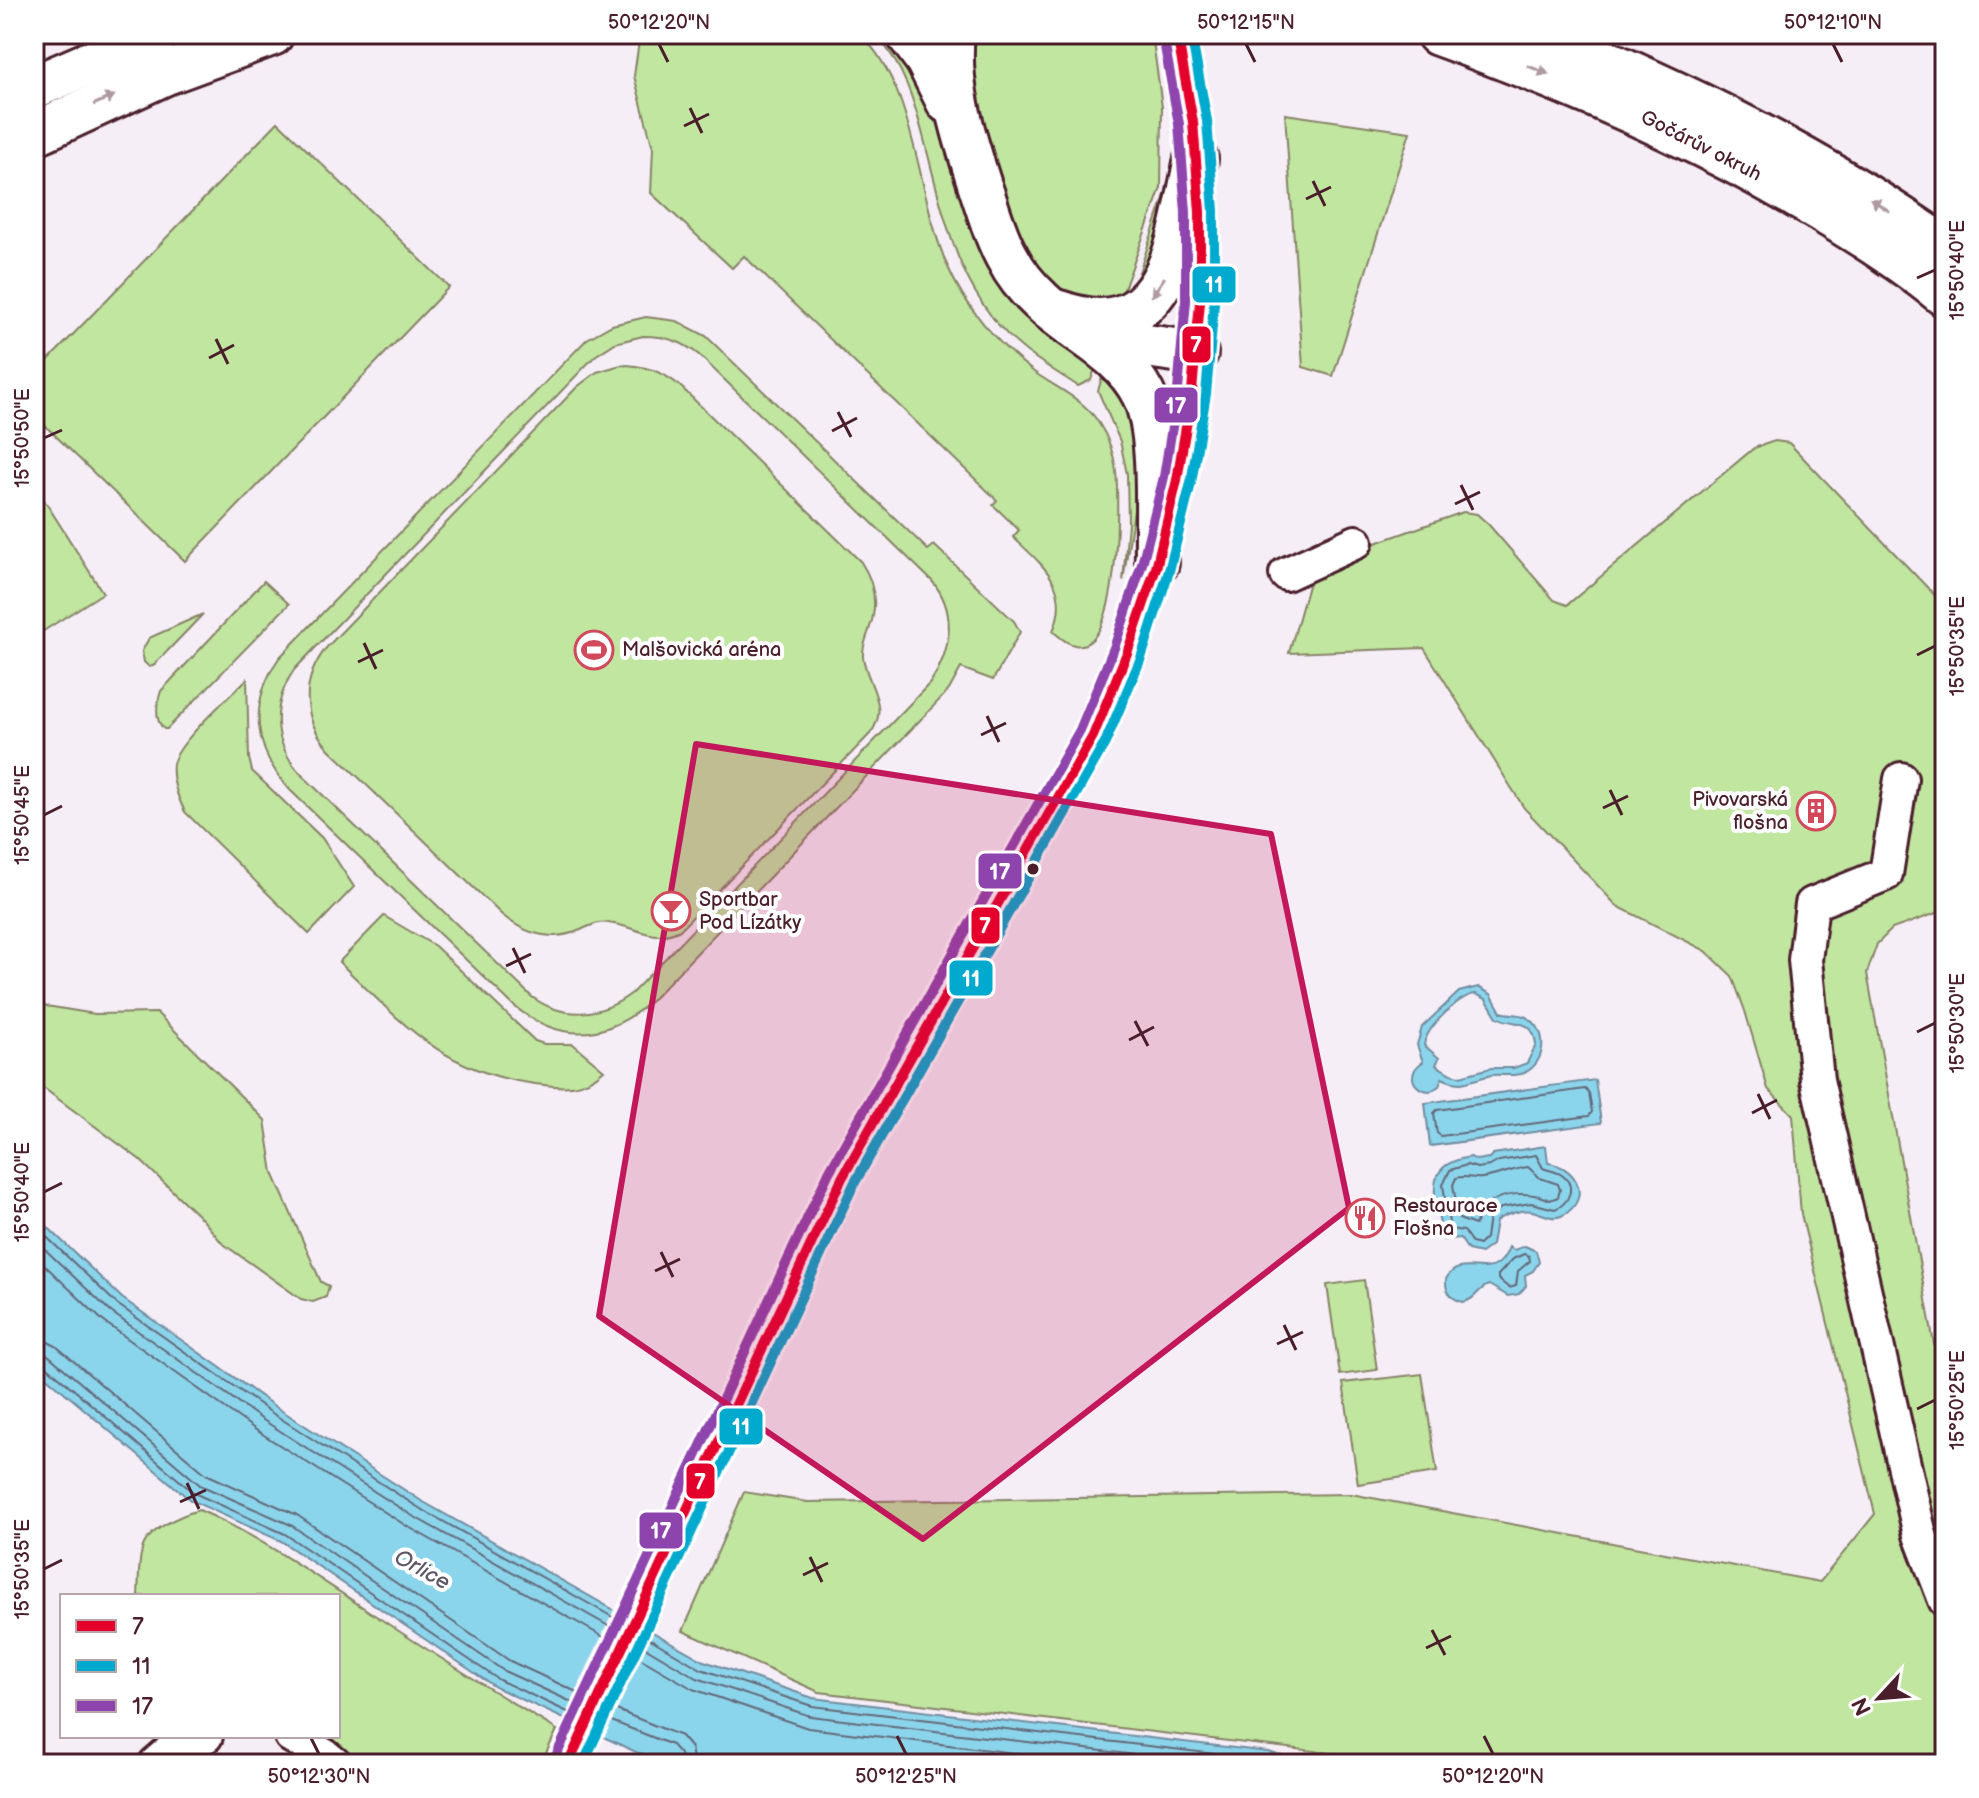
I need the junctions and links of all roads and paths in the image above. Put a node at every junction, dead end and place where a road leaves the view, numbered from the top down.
1 (157, 34) edge
2 (272, 34) edge
3 (908, 34) edge
4 (953, 34) edge
5 (1177, 34) edge
6 (1438, 34) edge
7 (1540, 34) edge
8 (35, 84) edge
9 (34, 134) edge
10 (972, 158) junction
11 (1196, 159) junction
12 (1945, 248) edge
13 (1945, 295) edge
14 (1041, 301) junction
15 (1196, 353) junction
16 (1356, 542) dead end
17 (1157, 563) junction
18 (1286, 574) dead end
19 (1901, 779) dead end
20 (1945, 1600) edge
21 (201, 1738) edge
22 (294, 1738) edge
23 (155, 1764) edge
24 (335, 1764) edge
25 (568, 1764) edge

1 - 8 main road
9 -> 2 main road
3 - 10 main road
4 - 10 main road
5 - 11 street
6 -> 13 main road, Gočárův okruh
12 -> 7 main road, Gočárův okruh
10 - 14 main road
11 -> 14 main road
11 - 15 street
14 - 15 main road
14 - 17 main road
15 - 17 street
16 - 18 street
17 - 25 street
19 - 20 street
21 - 23 street
22 - 24 street

